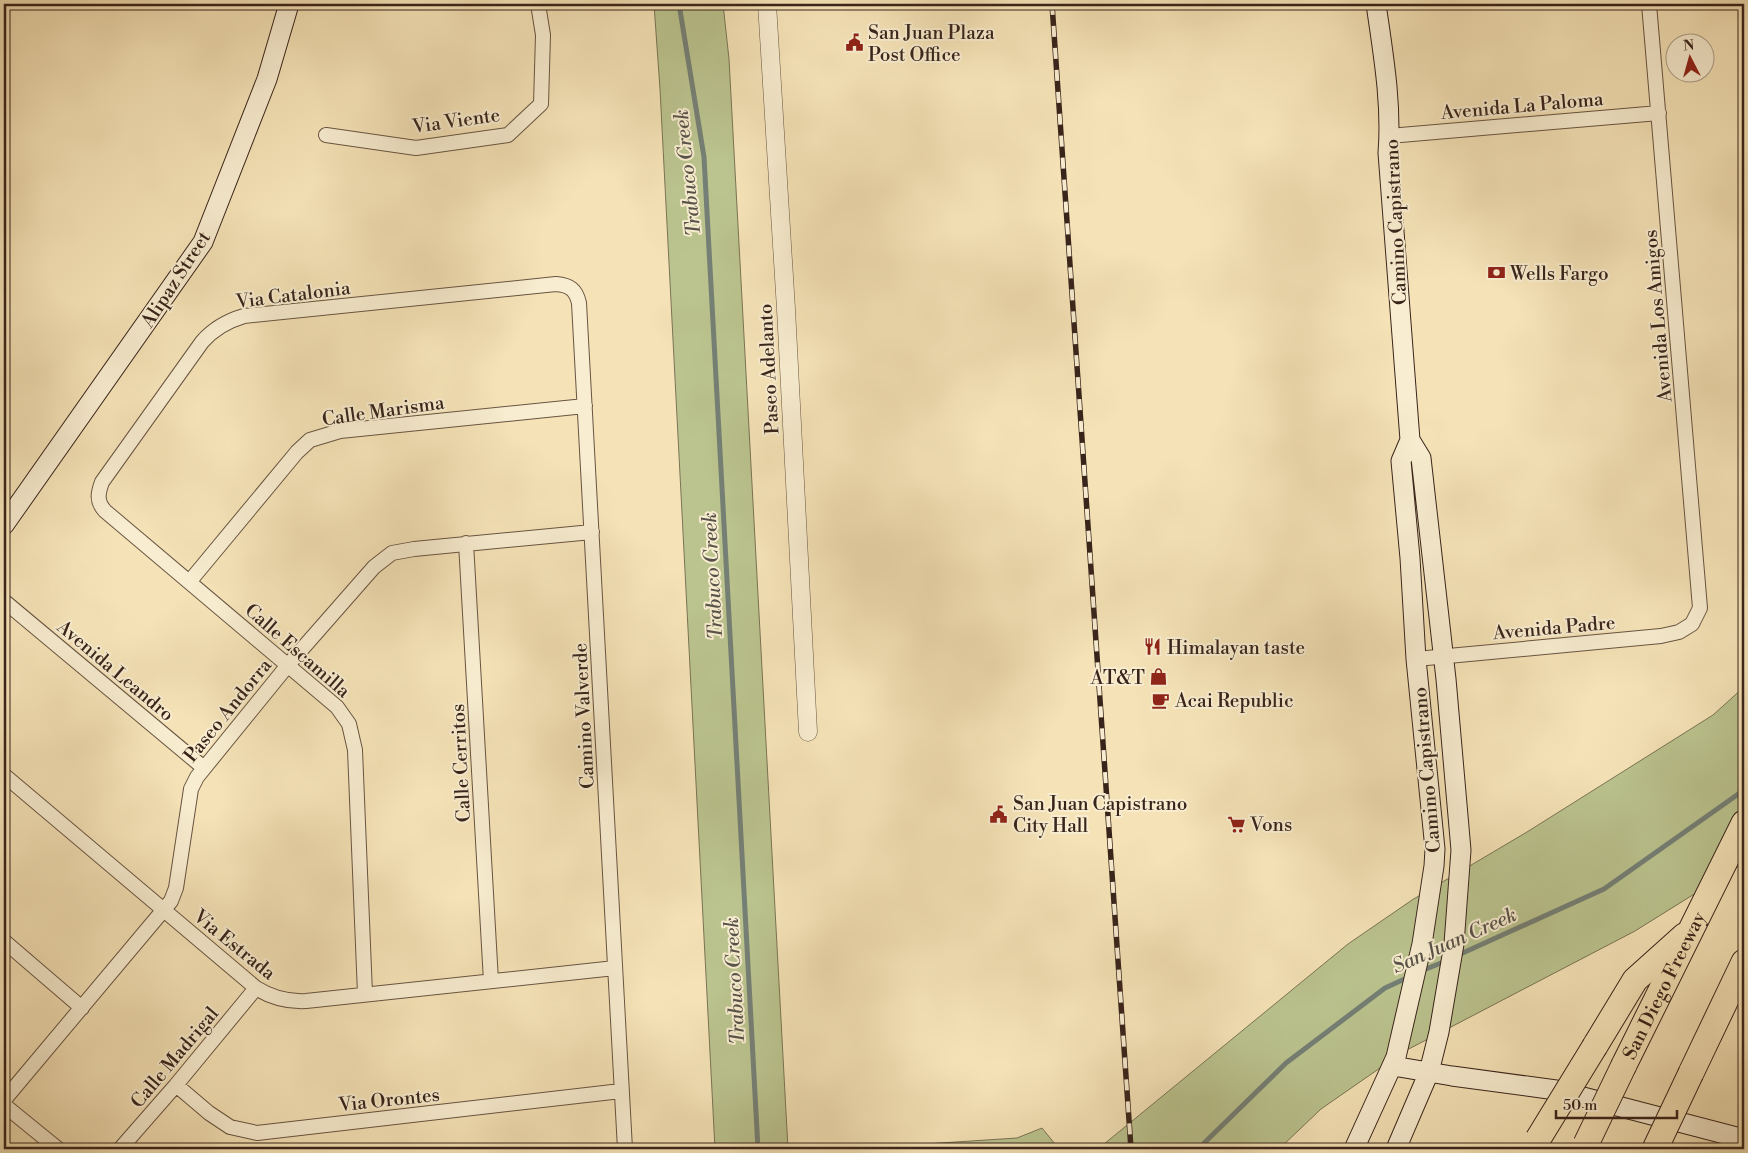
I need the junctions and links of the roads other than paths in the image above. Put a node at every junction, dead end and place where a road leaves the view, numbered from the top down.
1 (289, 4) edge
2 (538, 4) edge
3 (767, 4) edge
4 (1376, 4) edge
5 (1649, 4) edge
6 (1659, 113) junction
7 (326, 135) dead end
8 (1389, 136) junction
9 (568, 286) joint
10 (585, 406) junction
11 (1410, 440) junction
12 (102, 482) joint
13 (4, 525) edge
14 (592, 532) junction
15 (466, 543) junction
16 (190, 581) junction
17 (4, 601) edge
18 (1692, 624) joint
19 (1444, 656) junction
20 (1416, 659) junction
21 (288, 665) junction
22 (808, 732) dead end
23 (204, 768) junction
24 (4, 775) edge
25 (1744, 823) edge
26 (164, 910) junction
27 (1696, 923) junction
28 (4, 940) edge
29 (1744, 962) edge
30 (615, 968) junction
31 (491, 981) junction
32 (256, 988) junction
33 (365, 994) junction
34 (82, 1008) junction
35 (1395, 1061) junction
36 (1429, 1072) junction
37 (176, 1085) junction
38 (621, 1091) junction
39 (4, 1100) edge
40 (4, 1105) edge
41 (1742, 1142) edge
42 (1535, 1144) edge
43 (1585, 1147) edge
44 (58, 1149) edge
45 (120, 1149) edge
46 (625, 1149) edge
47 (1354, 1149) edge
48 (1396, 1149) edge
49 (1655, 1149) edge

1 - 13 main road, Alipaz Street
2 - 7 street, Via Viente
3 - 22 street, Paseo Adelanto
4 - 8 main road, Camino Capistrano
5 - 6 street, Avenida Los Amigos
6 - 8 street, Avenida La Paloma
6 - 18 street, Avenida Los Amigos
8 - 11 main road, Camino Capistrano
9 - 10 street, Camino Valverde
9 - 12 street, Via Catalonia
10 - 14 street, Camino Valverde
10 - 16 street, Calle Marisma
11 - 19 main road, Camino Capistrano
11 - 20 main road, Camino Capistrano
12 - 16 street, Calle Escamilla
14 - 15 street, Paseo Andorra
14 - 30 street, Camino Valverde
15 - 21 street, Paseo Andorra
15 - 31 street, Calle Cerritos
16 - 21 street, Calle Escamilla
17 - 23 street, Avenida Leandro
18 - 19 street, Avenida Padre
19 - 20 street, Avenida Padre
19 - 36 main road, Camino Capistrano
20 - 35 main road, Camino Capistrano
21 - 23 street, Paseo Andorra
21 - 33 street, Calle Escamilla
23 - 26 street, Paseo Andorra
24 - 26 street, Via Estrada
25 - 27 highway, San Diego Freeway
26 - 32 street, Via Estrada
26 - 34 street, Paseo Andorra
27 - 42 highway, bridge
27 - 43 highway, San Diego Freeway, bridge
28 - 34 street
29 - 49 highway, bridge
30 - 31 street, Via Estrada
30 - 38 street, Camino Valverde
31 - 33 street, Via Estrada
32 - 33 street, Via Estrada
32 - 37 street, Calle Madrigal
34 - 39 street, Paseo Andorra
35 - 36 main road
35 - 47 main road, Camino Capistrano
36 - 41 main road
36 - 48 main road, Camino Capistrano
37 - 38 street, Via Orontes
37 - 45 street, Calle Madrigal
38 - 46 street, Camino Valverde
40 - 44 street

